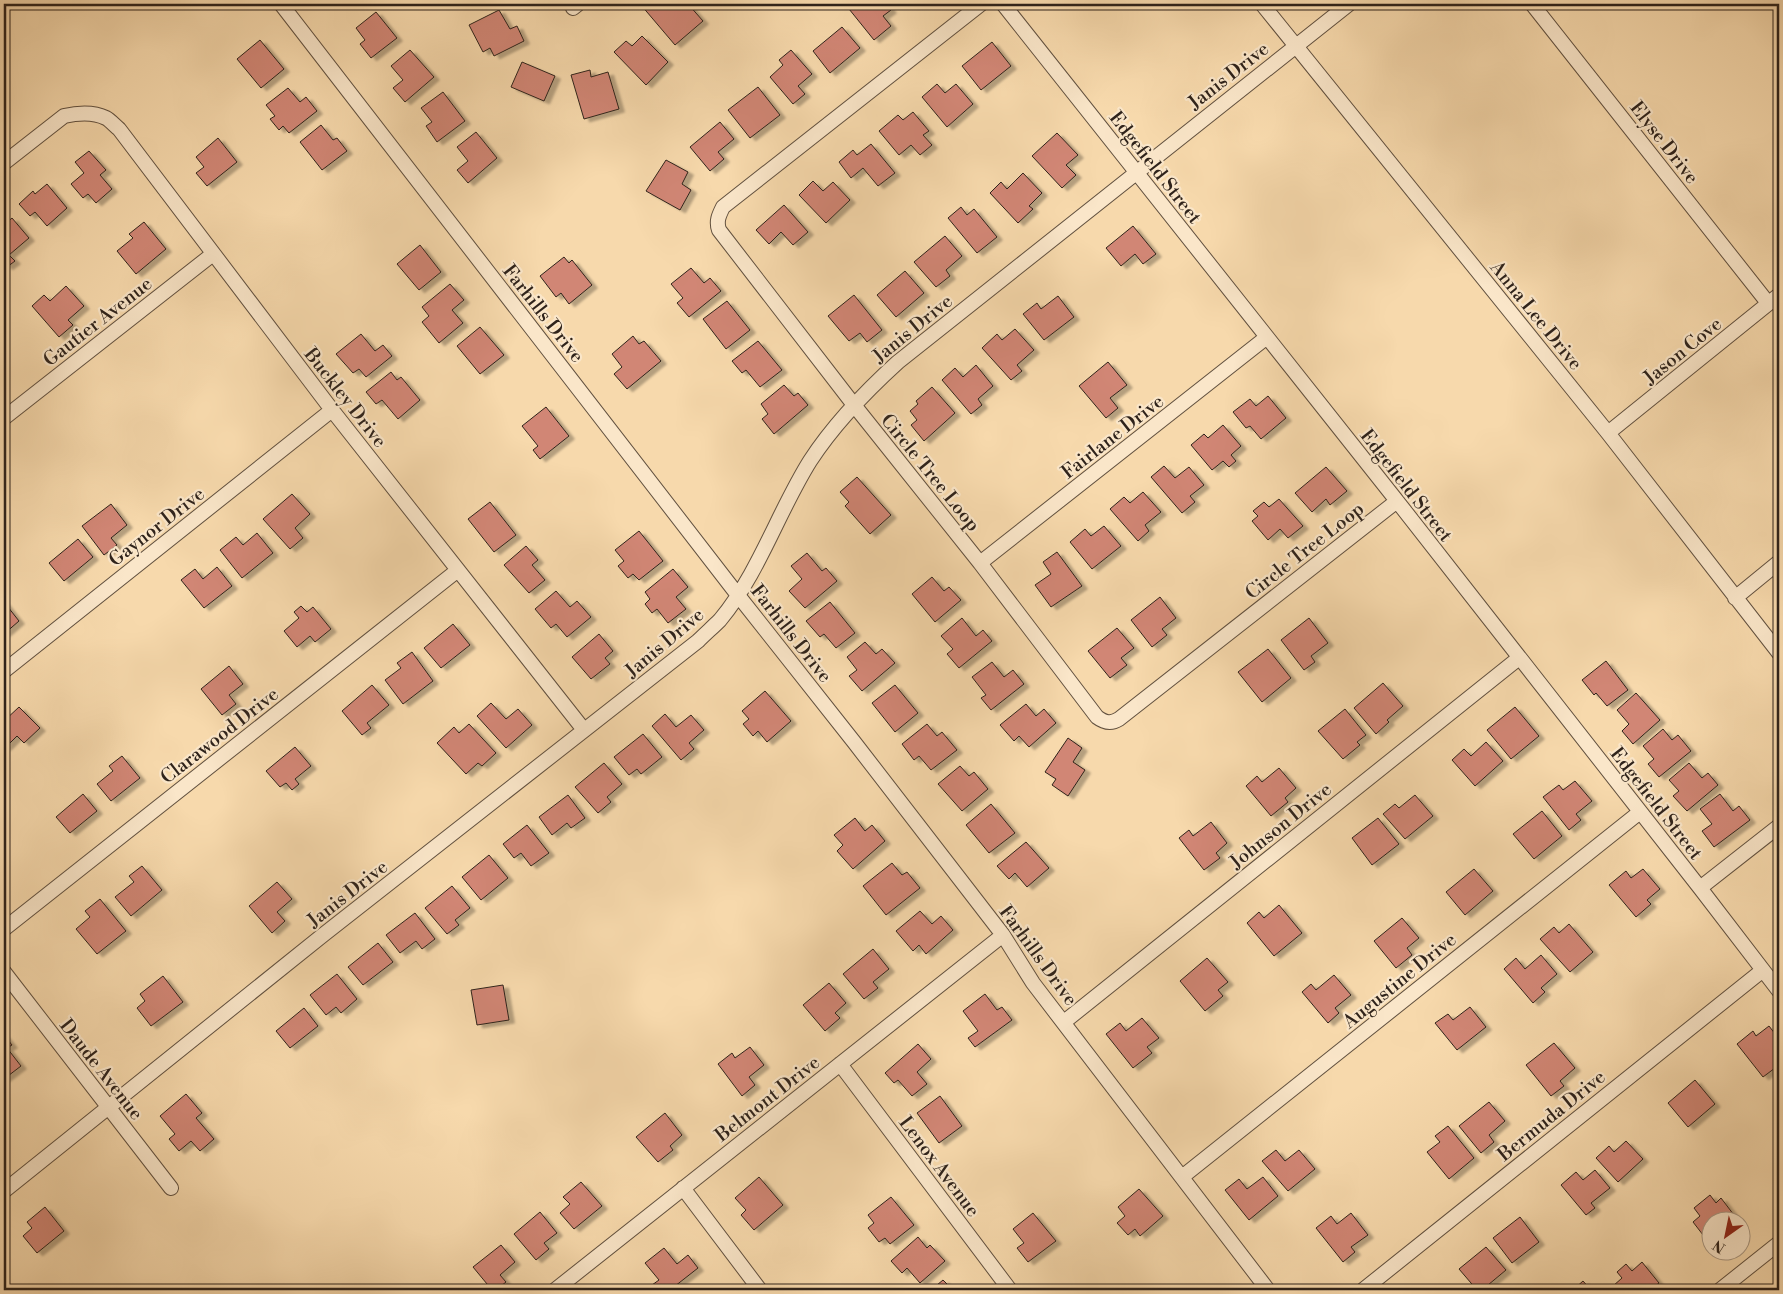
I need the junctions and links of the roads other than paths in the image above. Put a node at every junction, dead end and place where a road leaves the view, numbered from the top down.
1 (280, 4) edge
2 (981, 4) edge
3 (1003, 4) edge
4 (1262, 4) edge
5 (1349, 4) edge
6 (1532, 4) edge
7 (1295, 46) junction
8 (4, 163) edge
9 (1136, 172) junction
10 (213, 254) junction
11 (1774, 299) edge
12 (1267, 337) junction
13 (854, 405) junction
14 (332, 410) junction
15 (4, 418) edge
16 (1608, 434) junction
17 (1397, 501) junction
18 (1779, 562) edge
19 (980, 563) junction
20 (458, 570) junction
21 (737, 594) junction
22 (1735, 598) junction
23 (1779, 653) edge
24 (1519, 658) junction
25 (4, 671) edge
26 (584, 730) junction
27 (1640, 812) junction
28 (1779, 826) edge
29 (1700, 888) junction
30 (4, 930) edge
31 (1002, 935) junction
32 (1763, 970) junction
33 (4, 972) edge
34 (1779, 991) edge
35 (1064, 1022) junction
36 (840, 1064) junction
37 (108, 1107) junction
38 (1182, 1177) junction
39 (171, 1188) dead end
40 (683, 1188) junction
41 (4, 1192) edge
42 (1779, 1243) edge
43 (555, 1290) edge
44 (760, 1290) edge
45 (1010, 1290) edge
46 (1268, 1290) edge
47 (1363, 1290) edge
48 (1720, 1290) edge

1 - 21 street, Farhills Drive
2 - 13 street, Circle Tree Loop
3 - 9 street, Edgefield Street
4 - 7 street, Anna Lee Drive
5 - 7 street, Janis Drive
6 - 11 street, Elyse Drive
7 - 9 street, Janis Drive
7 - 16 street, Anna Lee Drive
8 - 10 street, Buckley Drive
9 - 12 street, Edgefield Street
9 - 13 street, Janis Drive
10 - 14 street, Buckley Drive
10 - 15 street, Gautier Avenue
11 - 16 street, Jason Cove
12 - 17 street, Edgefield Street
12 - 19 street, Fairlane Drive
13 - 19 street, Circle Tree Loop
13 - 21 street, Janis Drive
14 - 20 street, Buckley Drive
14 - 25 street, Gaynor Drive
16 - 22 street, Anna Lee Drive
17 - 19 street, Circle Tree Loop
17 - 24 street, Edgefield Street
18 - 22 street
20 - 26 street, Buckley Drive
20 - 30 street, Clarawood Drive
21 - 26 street, Janis Drive
21 - 31 street, Farhills Drive
22 - 23 street, Anna Lee Drive
24 - 27 street, Edgefield Street
24 - 35 street, Johnson Drive
26 - 37 street, Janis Drive
27 - 29 street, Edgefield Street
27 - 38 street, Augustine Drive
28 - 29 street
29 - 32 street, Edgefield Street
31 - 35 street, Farhills Drive
31 - 36 street, Belmont Drive
32 - 34 street, Edgefield Street
32 - 47 street, Bermuda Drive
33 - 37 street, Daude Avenue
35 - 38 street, Farhills Drive
36 - 40 street, Belmont Drive
36 - 45 street, Lenox Avenue
37 - 39 street, Daude Avenue
37 - 41 street, Janis Drive
38 - 46 street, Farhills Drive
40 - 43 street, Belmont Drive
40 - 44 street
42 - 48 street

